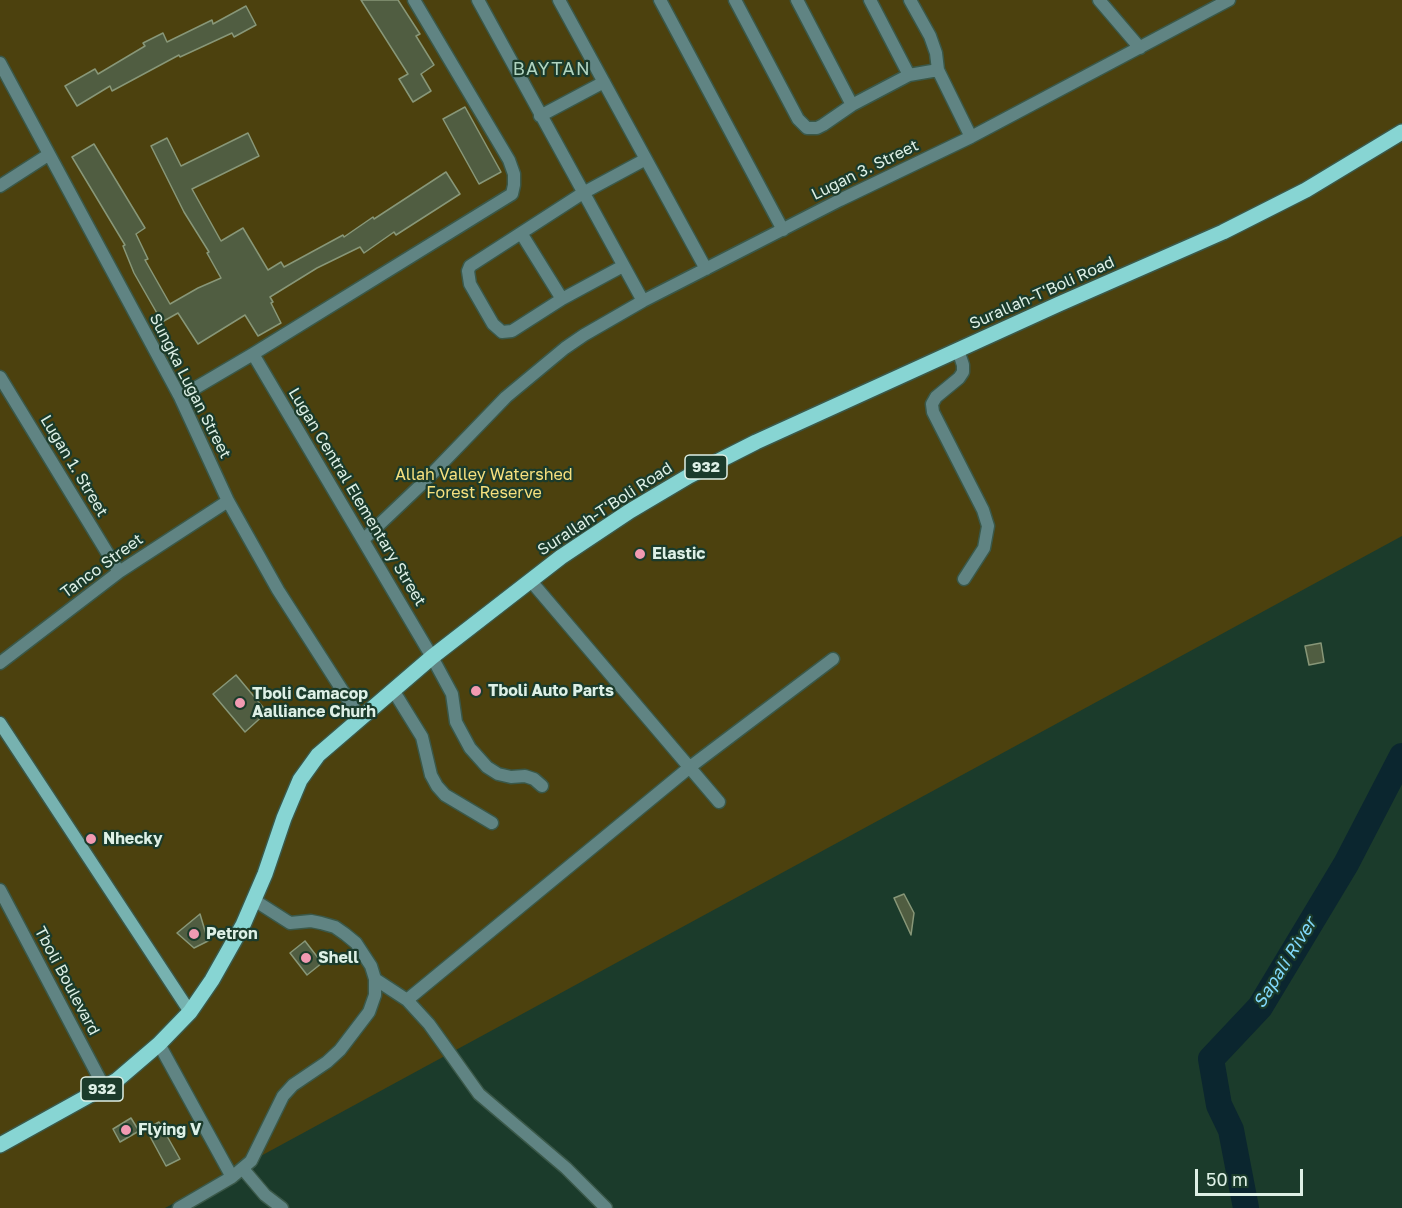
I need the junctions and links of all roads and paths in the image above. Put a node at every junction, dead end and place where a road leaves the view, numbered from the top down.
1 (414, 0) edge
2 (478, 0) edge
3 (559, 0) edge
4 (660, 0) edge
5 (735, 0) edge
6 (797, 0) edge
7 (870, 0) edge
8 (910, 0) edge
9 (1099, 0) edge
10 (1202, 0) edge
11 (1229, 0) edge
12 (1209, 11) junction
13 (1140, 48) junction
14 (0, 63) edge
15 (938, 70) junction
16 (909, 75) junction
17 (604, 82) junction
18 (852, 105) junction
19 (540, 116) junction
20 (1402, 132) edge
21 (971, 137) junction
22 (48, 155) junction
23 (646, 159) junction
24 (0, 186) edge
25 (583, 193) junction
26 (783, 230) junction
27 (521, 233) junction
28 (623, 266) junction
29 (706, 269) junction
30 (562, 299) junction
31 (643, 301) junction
32 (958, 350) junction
33 (253, 354) junction
34 (0, 377) edge
35 (180, 397) junction
36 (228, 501) junction
37 (363, 540) junction
38 (119, 572) junction
39 (964, 579) dead end
40 (530, 580) junction
41 (432, 657) junction
42 (833, 659) dead end
43 (0, 663) edge
44 (393, 690) junction
45 (360, 718) junction
46 (0, 723) edge
47 (690, 767) junction
48 (542, 786) dead end
49 (719, 802) dead end
50 (492, 823) dead end
51 (0, 890) edge
52 (254, 900) junction
53 (375, 979) junction
54 (408, 1000) junction
55 (190, 1012) junction
56 (159, 1044) junction
57 (104, 1087) junction
58 (0, 1145) edge
59 (243, 1169) junction
60 (232, 1177) junction
61 (179, 1208) edge
62 (282, 1208) edge
63 (606, 1208) edge

1 - 33 street
2 - 19 street
3 - 17 street
4 - 26 street
5 - 18 street
6 - 18 street
7 - 16 street
8 - 15 street
9 - 13 street
10 - 12 street
11 - 12 street, Lugan 3. Street
12 - 13 street, Lugan 3. Street
13 - 21 street, Lugan 3. Street
14 - 22 street, Sungka Lugan Street
15 - 16 street
15 - 21 street
16 - 18 street
17 - 19 street
17 - 23 street
19 - 25 street
20 - 32 main road, Surallah-T'Boli Road / 932
21 - 26 street, Lugan 3. Street
22 - 24 street
22 - 35 street, Sungka Lugan Street
23 - 25 street
23 - 29 street
25 - 27 street
25 - 28 street
26 - 29 street, Lugan 3. Street
27 - 30 street
27 - 30 street
28 - 30 street
28 - 31 street
29 - 31 street, Lugan 3. Street
31 - 37 street, Lugan 3. Street
32 - 39 street
32 - 40 main road, Surallah-T'Boli Road / 932
33 - 35 street
33 - 37 street, Lugan Central Elementary Street
34 - 38 street, Lugan 1. Street
35 - 36 street, Sungka Lugan Street
36 - 38 street, Tanco Street
36 - 45 street, Sungka Lugan Street
37 - 41 street, Lugan Central Elementary Street
38 - 43 street, Tanco Street
40 - 41 main road, Surallah-T'Boli Road / 932
40 - 47 street
41 - 44 main road, Surallah-T'Boli Road / 932
41 - 48 street, Lugan Central Elementary Street
42 - 47 street
44 - 45 main road, Surallah-T'Boli Road / 932
44 - 50 street
45 - 52 main road, Surallah-T'Boli Road / 932
46 - 55 main road
47 - 49 street
47 - 54 street
51 - 57 street, Tboli Boulevard
52 - 53 street
52 - 55 main road, Surallah-T'Boli Road / 932
53 - 54 street
53 - 59 street
54 - 63 street
55 - 56 main road, 932
56 - 57 main road, 932
56 - 60 street
57 - 58 main road, 932
59 - 60 street
59 - 62 street
60 - 61 street

